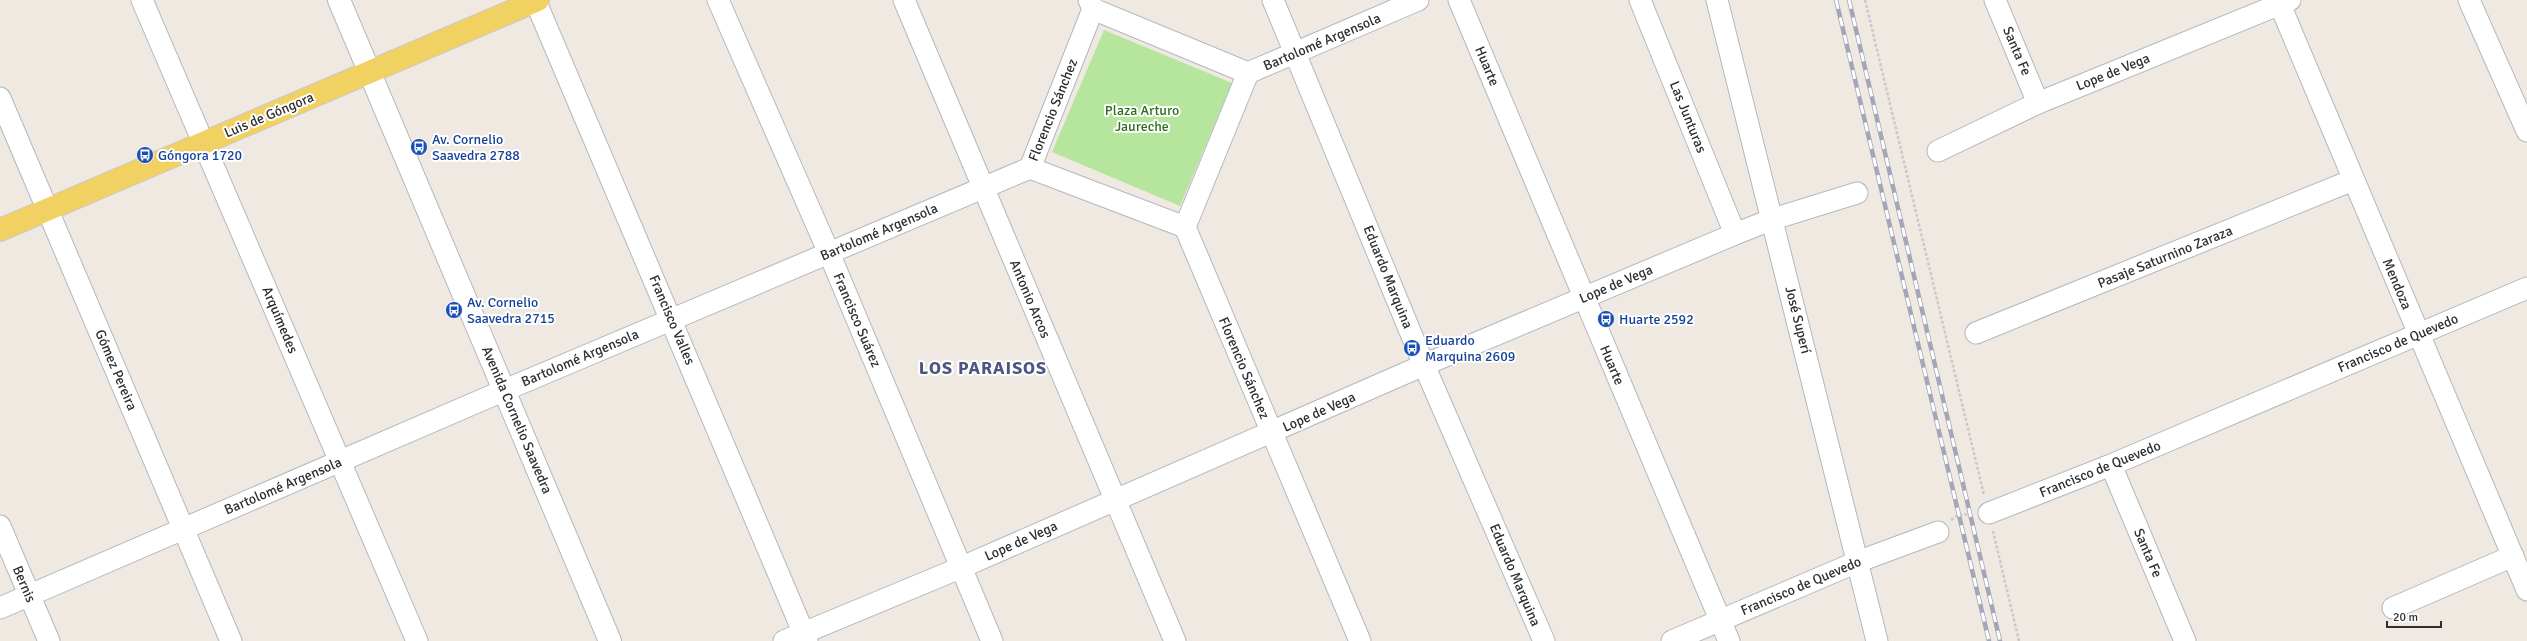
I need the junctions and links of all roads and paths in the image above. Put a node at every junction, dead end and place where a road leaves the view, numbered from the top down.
1 (142, 0) edge
2 (340, 0) edge
3 (536, 0) edge
4 (718, 0) edge
5 (904, 0) edge
6 (1273, 0) edge
7 (1418, 0) edge
8 (1459, 0) edge
9 (1640, 0) edge
10 (1717, 0) edge
11 (1865, 0) edge
12 (1995, 0) edge
13 (2469, 0) edge
14 (2282, 1) edge
15 (1091, 5) edge
16 (1297, 54) junction
17 (370, 72) junction
18 (1248, 73) junction
19 (0, 98) edge
20 (2038, 103) junction
21 (2527, 131) edge
22 (203, 144) junction
23 (1938, 151) dead end
24 (1030, 168) junction
25 (2353, 180) junction
26 (984, 188) junction
27 (1857, 193) dead end
28 (47, 210) junction
29 (1773, 219) junction
30 (1185, 227) junction
31 (0, 230) edge
32 (1735, 234) junction
33 (829, 253) junction
34 (2527, 288) edge
35 (1584, 298) junction
36 (671, 320) junction
37 (1976, 333) dead end
38 (2418, 334) junction
39 (1424, 365) junction
40 (504, 390) junction
41 (1272, 433) junction
42 (340, 461) junction
43 (2111, 464) junction
44 (1115, 499) junction
45 (1989, 513) junction
46 (0, 526) edge
47 (184, 528) junction
48 (1938, 532) joint
49 (2513, 556) junction
50 (1857, 562) junction
51 (960, 568) junction
52 (2527, 590) edge
53 (30, 596) junction
54 (0, 608) edge
55 (2393, 608) dead end
56 (1720, 620) junction
57 (805, 637) edge
58 (49, 641) edge
59 (231, 641) edge
60 (417, 641) edge
61 (610, 641) edge
62 (784, 641) edge
63 (992, 641) edge
64 (1176, 641) edge
65 (1360, 641) edge
66 (1544, 641) edge
67 (1672, 641) edge
68 (1729, 641) edge
69 (1877, 641) edge
70 (2019, 641) edge
71 (2185, 641) edge

1 - 22 street, Arquímedes
2 - 17 main road, Avenida Cornelio Saavedra
3 - 17 main road, Luis de Góngora
3 - 36 street, Francisco Valles
4 - 33 street, Francisco Suárez
5 - 26 street, Antonio Arcos
6 - 16 street, Eduardo Marquina
7 - 16 street, Bartolomé Argensola
8 - 35 street, Huarte
9 - 32 street, Las Junturas
10 - 29 street, José Superí
11 - 45 path
12 - 20 street, Santa Fe
13 - 21 street
14 - 20 street, Lope de Vega
14 - 25 street, Mendoza
15 - 18 street, Florencio Sánchez
15 - 24 street, Florencio Sánchez
16 - 18 street, Bartolomé Argensola
16 - 39 street, Eduardo Marquina
17 - 22 main road, Luis de Góngora
17 - 40 main road, Avenida Cornelio Saavedra
18 - 30 street
19 - 28 street, Gómez Pereira
20 - 23 street, Lope de Vega
22 - 28 main road, Luis de Góngora
22 - 42 street, Arquímedes
24 - 26 street, Bartolomé Argensola
24 - 30 street, Florencio Sánchez
25 - 37 street, Pasaje Saturnino Zaraza
25 - 38 street, Mendoza
26 - 33 street, Bartolomé Argensola
26 - 44 street, Antonio Arcos
27 - 29 street, Lope de Vega
28 - 31 main road, Luis de Góngora
28 - 47 street, Gómez Pereira
29 - 32 street, Lope de Vega
29 - 50 street, José Superí
30 - 41 street, Florencio Sánchez
32 - 35 street, Lope de Vega
33 - 36 street, Bartolomé Argensola
33 - 51 street, Francisco Suárez
34 - 38 street, Francisco de Quevedo
35 - 39 street, Lope de Vega
35 - 56 street, Huarte
36 - 40 street, Bartolomé Argensola
36 - 57 street, Francisco Valles
38 - 43 street, Francisco de Quevedo
38 - 49 street, Mendoza
39 - 41 street, Lope de Vega
39 - 66 street, Eduardo Marquina
40 - 42 street, Bartolomé Argensola
40 - 61 main road, Avenida Cornelio Saavedra
41 - 44 street, Lope de Vega
41 - 65 street, Florencio Sánchez
42 - 47 street, Bartolomé Argensola
42 - 60 street, Arquímedes
43 - 45 street, Francisco de Quevedo
43 - 71 street, Santa Fe
44 - 51 street, Lope de Vega
44 - 64 street, Antonio Arcos
45 - 48 path
45 - 70 path
46 - 53 street, Bernis
47 - 53 street, Bartolomé Argensola
47 - 59 street, Gómez Pereira
48 - 50 street, Francisco de Quevedo
49 - 52 street, Mendoza
49 - 55 street
50 - 56 street, Francisco de Quevedo
50 - 69 street, José Superí
51 - 57 street, Lope de Vega
51 - 63 street, Francisco Suárez
53 - 54 street, Bartolomé Argensola
53 - 58 street, Bernis
56 - 67 street, Francisco de Quevedo
56 - 68 street, Huarte
57 - 62 street, Lope de Vega

